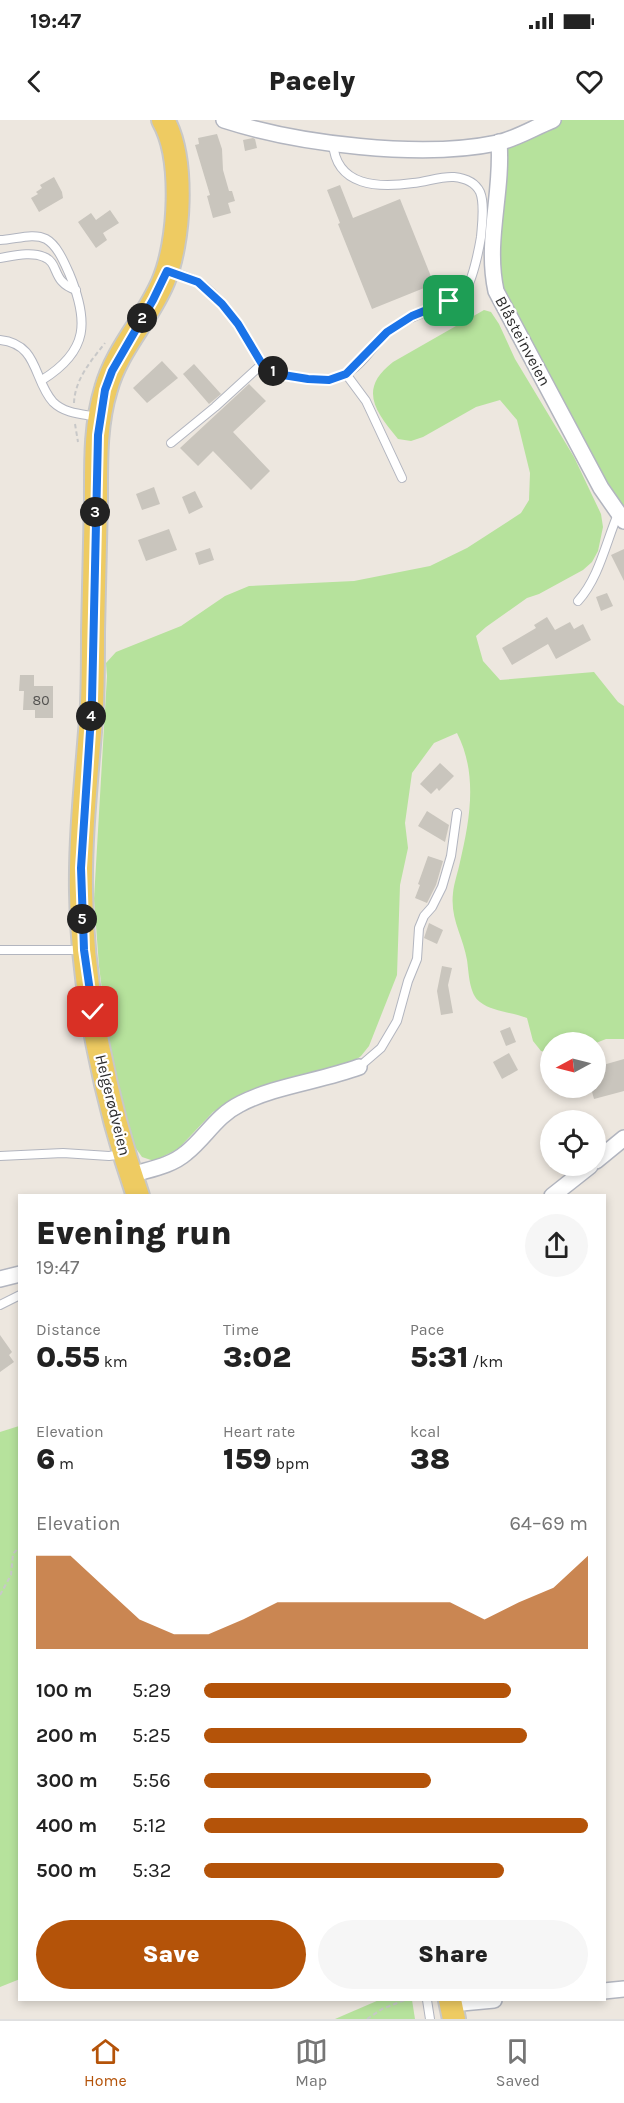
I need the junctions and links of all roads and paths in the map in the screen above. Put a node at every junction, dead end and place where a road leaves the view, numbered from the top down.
1 (163, 120) edge
2 (224, 120) edge
3 (553, 120) edge
4 (499, 142) junction
5 (333, 143) junction
6 (0, 240) edge
7 (0, 258) edge
8 (167, 271) junction
9 (76, 290) junction
10 (0, 340) edge
11 (262, 364) junction
12 (346, 374) junction
13 (42, 380) junction
14 (100, 417) junction
15 (171, 442) dead end
16 (402, 478) dead end
17 (621, 518) edge
18 (578, 601) dead end
19 (457, 813) dead end
20 (0, 950) edge
21 (84, 950) junction
22 (359, 1067) joint
23 (624, 1138) edge
24 (125, 1153) junction
25 (606, 1153) edge
26 (0, 1156) edge
27 (577, 1176) edge
28 (135, 1185) edge
29 (555, 1194) edge
30 (18, 1274) edge
31 (0, 1279) edge
32 (18, 1296) edge
33 (0, 1305) edge
34 (18, 1548) edge
35 (0, 1595) edge
36 (624, 1989) edge
37 (606, 1991) edge
38 (402, 2001) edge
39 (427, 2001) edge
40 (489, 2001) edge
41 (452, 2008) edge
42 (368, 2019) edge
43 (430, 2019) edge

1 - 8 main road, Helgerødveien
2 - 5 street
3 - 4 street
4 - 5 street
4 - 17 street, Blåsteinveien
5 - 12 lane
6 - 9 lane
7 - 9 lane
8 - 11 lane
8 - 14 main road, Helgerødveien
9 - 13 lane
10 - 13 lane
11 - 12 lane
11 - 15 lane
12 - 16 lane
13 - 14 lane
14 - 21 main road, Helgerødveien
17 - 18 lane
19 - 22 lane
20 - 21 lane
21 - 24 main road, Helgerødveien
22 - 28 street, Helgerødveien
23 - 25 street
24 - 26 lane
24 - 28 main road, Helgerødveien
27 - 29 street
30 - 31 street
32 - 33 lane
34 - 35 path
36 - 37 street
38 - 42 path
39 - 43 lane
40 - 41 street

